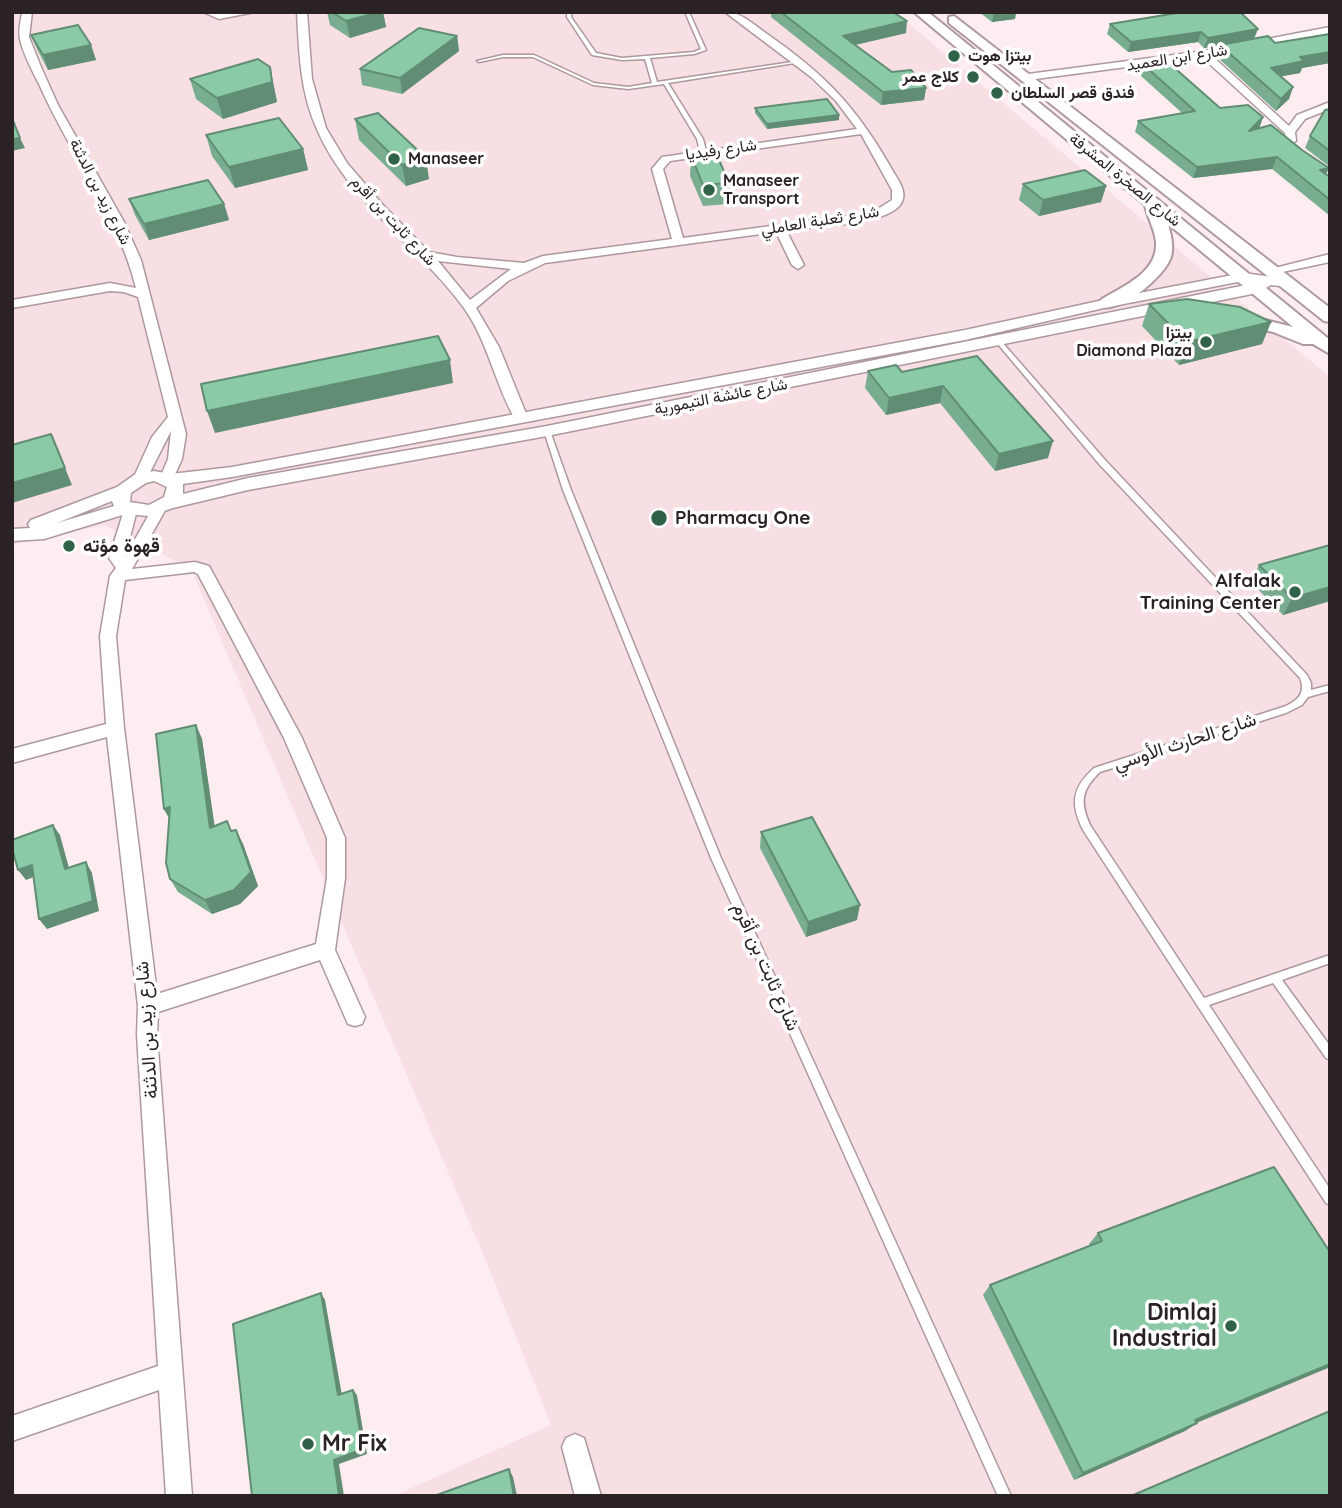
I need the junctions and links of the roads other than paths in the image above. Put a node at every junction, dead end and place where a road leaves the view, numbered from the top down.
1 (27, 12) edge
2 (206, 12) edge
3 (251, 12) edge
4 (302, 12) edge
5 (569, 12) edge
6 (687, 12) edge
7 (729, 12) edge
8 (920, 12) edge
9 (945, 12) edge
10 (1328, 32) edge
11 (18, 38) edge
12 (1204, 54) junction
13 (647, 57) junction
14 (479, 61) dead end
15 (799, 62) junction
16 (1028, 77) junction
17 (665, 82) junction
18 (655, 84) junction
19 (1330, 104) edge
20 (863, 131) junction
21 (1290, 132) junction
22 (703, 151) junction
23 (1300, 154) edge
24 (1149, 199) junction
25 (780, 229) junction
26 (678, 241) junction
27 (426, 255) junction
28 (1330, 258) edge
29 (798, 265) dead end
30 (523, 266) junction
31 (1242, 277) junction
32 (1267, 279) junction
33 (1288, 283) joint
34 (143, 295) junction
35 (1108, 303) junction
36 (12, 304) edge
37 (470, 307) junction
38 (1159, 309) junction
39 (1330, 317) edge
40 (999, 342) junction
41 (1329, 348) edge
42 (520, 416) junction
43 (173, 419) junction
44 (547, 431) junction
45 (140, 479) junction
46 (169, 479) junction
47 (126, 503) junction
48 (164, 505) junction
49 (16, 535) edge
50 (120, 572) junction
51 (1330, 688) edge
52 (1307, 694) junction
53 (115, 728) junction
54 (12, 756) edge
55 (325, 950) junction
56 (1330, 959) edge
57 (1275, 978) junction
58 (1201, 1003) junction
59 (148, 1006) junction
60 (355, 1017) dead end
61 (1330, 1055) edge
62 (1330, 1199) edge
63 (170, 1374) junction
64 (12, 1429) edge
65 (575, 1447) dead end
66 (179, 1496) edge
67 (588, 1496) edge
68 (1005, 1496) edge

1 - 11 street, شارع زيد بن الدثنة
2 - 3 street
4 - 27 street, شارع ثابت بن أقرم
5 - 13 lane
6 - 13 lane
7 - 15 street, شارع ثعلبة العاملي
8 - 24 main road, شارع الصخرة المشرفة
9 - 16 main road, شارع الصخرة المشرفة
10 - 12 street, شارع ابن العميد
11 - 34 street, شارع زيد بن الدثنة
12 - 16 street, شارع ابن العميد
12 - 21 street
13 - 18 lane
14 - 18 lane
15 - 17 lane
15 - 20 street, شارع ثعلبة العاملي
16 - 32 main road, شارع الصخرة المشرفة
17 - 18 lane
17 - 22 lane
19 - 21 street
20 - 22 street, شارع رفيديا
20 - 25 street, شارع ثعلبة العاملي
21 - 23 street
22 - 26 street, شارع رفيديا
24 - 31 main road, شارع الصخرة المشرفة
24 - 35 main road
25 - 26 street, شارع ثعلبة العاملي
25 - 29 street
26 - 30 street, شارع ثعلبة العاملي
27 - 30 street, شارع ثعلبة العاملي
27 - 37 street, شارع ثابت بن أقرم
28 - 32 street
30 - 37 street, شارع ثعلبة العاملي
31 - 32 street, شارع عائشة التيمورية
31 - 35 street, شارع عائشة التيمورية
32 - 33 street, شارع عائشة التيمورية
32 - 38 street, شارع عائشة التيمورية
32 - 41 main road, شارع الصخرة المشرفة
33 - 39 main road
34 - 36 street
34 - 43 street, شارع زيد بن الدثنة
35 - 42 street, شارع عائشة التيمورية
37 - 42 street, شارع ثابت بن أقرم
38 - 40 street, شارع عائشة التيمورية
38 - 41 main road
40 - 44 street, شارع عائشة التيمورية
40 - 52 lane
42 - 46 street, شارع عائشة التيمورية
43 - 45 street
43 - 46 street, شارع زيد بن الدثنة
44 - 48 street, شارع عائشة التيمورية
44 - 68 lane, شارع ثابت بن أقرم
45 - 46 street, شارع عائشة التيمورية
45 - 47 street
46 - 48 street
47 - 48 street, شارع عائشة التيمورية
47 - 49 street
47 - 50 street, شارع زيد بن الدثنة
48 - 50 street, شارع زيد بن الدثنة
50 - 53 street, شارع زيد بن الدثنة
50 - 55 street
51 - 52 lane
52 - 58 lane, شارع الحارث الأوسي
53 - 54 street
53 - 59 street, شارع زيد بن الدثنة
55 - 59 street
55 - 60 street
56 - 57 lane
57 - 58 lane
57 - 61 lane
58 - 62 lane, شارع الحارث الأوسي
59 - 63 street, شارع زيد بن الدثنة
63 - 64 street
63 - 66 street, شارع زيد بن الدثنة
65 - 67 street

